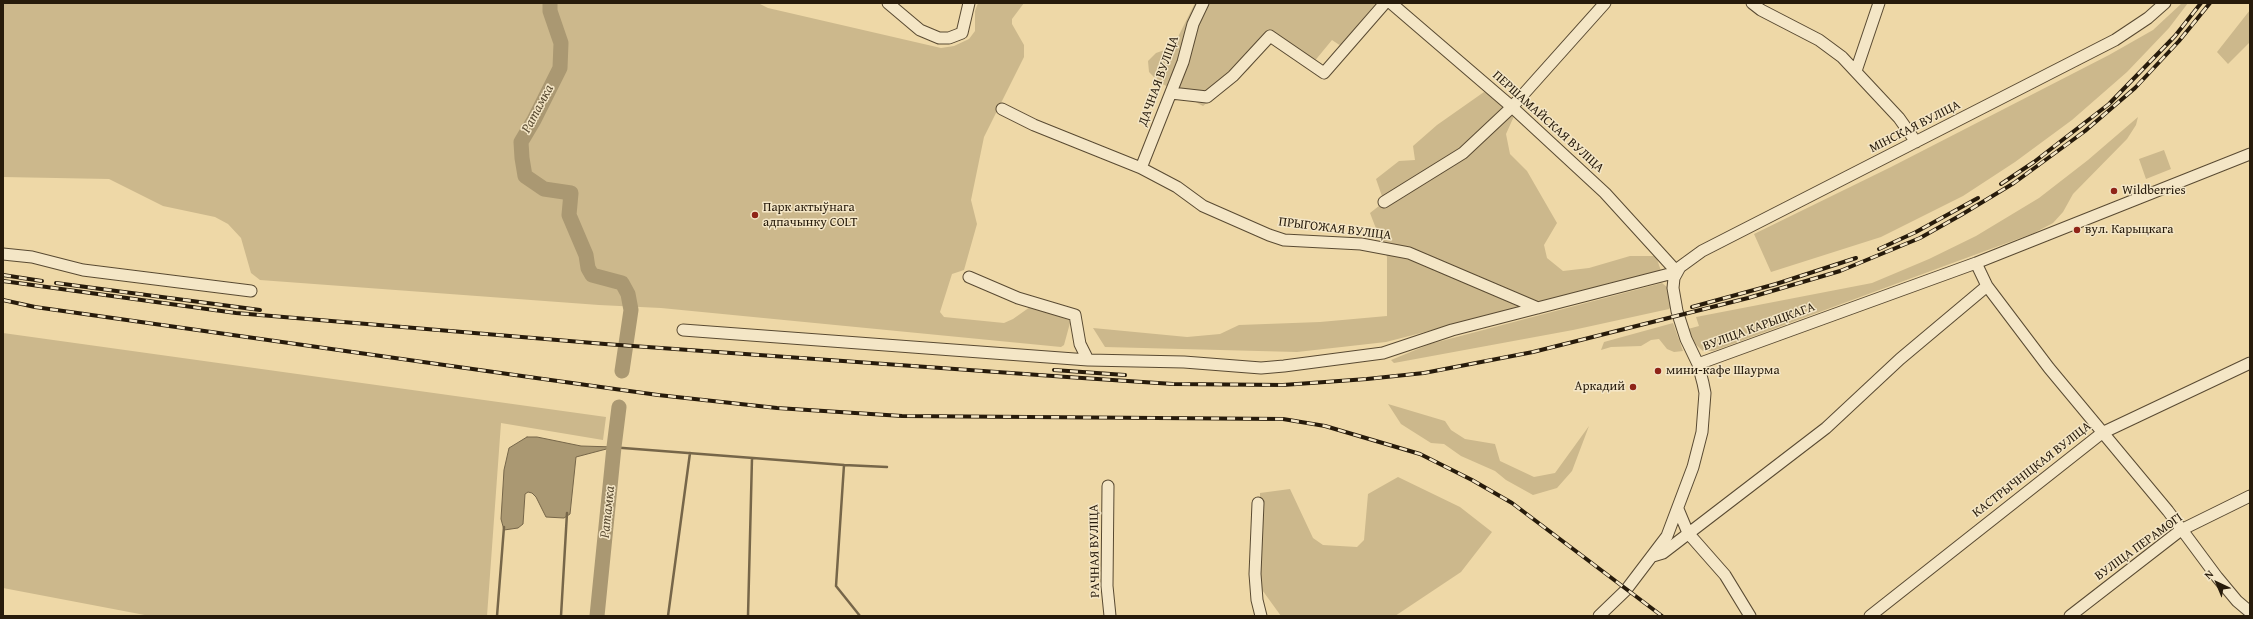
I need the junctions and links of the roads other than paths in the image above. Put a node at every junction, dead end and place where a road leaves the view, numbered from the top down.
1 (888, 3) edge
2 (969, 3) edge
3 (1203, 3) edge
4 (1385, 3) edge
5 (1390, 3) edge
6 (1605, 3) edge
7 (1752, 3) edge
8 (1879, 3) edge
9 (2165, 3) edge
10 (1856, 71) junction
11 (1171, 94) junction
12 (1512, 107) junction
13 (1002, 109) dead end
14 (1916, 142) junction
15 (2250, 154) edge
16 (1142, 168) junction
17 (1384, 202) dead end
18 (3, 254) edge
19 (1976, 263) junction
20 (1677, 272) junction
21 (969, 277) dead end
22 (1987, 286) junction
23 (251, 291) dead end
24 (1538, 308) junction
25 (683, 330) dead end
26 (1088, 360) junction
27 (2250, 363) edge
28 (1698, 364) junction
29 (2102, 433) junction
30 (1108, 486) dead end
31 (2250, 496) edge
32 (1258, 503) dead end
33 (1678, 509) junction
34 (2181, 530) junction
35 (1688, 533) junction
36 (1652, 556) junction
37 (2250, 612) edge
38 (1110, 616) edge
39 (1261, 616) edge
40 (1599, 616) edge
41 (1750, 616) edge
42 (1870, 616) edge
43 (2070, 616) edge

1 - 2 street
3 - 11 street, ДАЧНАЯ ВУЛІЦА
4 - 11 street
5 - 12 street, ПЕРШАМАЙСКАЯ ВУЛІЦА
6 - 12 street
7 - 10 street
8 - 10 street
9 - 14 street, МІНСКАЯ ВУЛІЦА
10 - 14 street
11 - 16 street, ДАЧНАЯ ВУЛІЦА
12 - 17 street
12 - 20 street, ПЕРШАМАЙСКАЯ ВУЛІЦА
13 - 16 street, ПРЫГОЖАЯ ВУЛІЦА
14 - 20 street, МІНСКАЯ ВУЛІЦА
15 - 19 street, ВУЛІЦА КАРЫЦКАГА
16 - 24 street, ПРЫГОЖАЯ ВУЛІЦА
18 - 23 street
19 - 22 street
19 - 28 street, ВУЛІЦА КАРЫЦКАГА
20 - 24 street
20 - 28 street
21 - 26 street
22 - 29 street
22 - 35 street, ВУЛІЦА КАРЫЦКАГА
24 - 26 street
25 - 26 street
27 - 29 street, КАСТРЫЧНІЦКАЯ ВУЛІЦА
28 - 33 street, ВУЛІЦА КАРЫЦКАГА
29 - 34 street
29 - 42 street, КАСТРЫЧНІЦКАЯ ВУЛІЦА
30 - 38 street, РАЧНАЯ ВУЛІЦА
31 - 34 street, ВУЛІЦА ПЕРАМОГІ
32 - 39 street
33 - 35 street
33 - 36 street, ВУЛІЦА КАРЫЦКАГА
34 - 37 street
34 - 43 street, ВУЛІЦА ПЕРАМОГІ
35 - 36 street, ВУЛІЦА КАРЫЦКАГА
35 - 41 street
36 - 40 street, ВУЛІЦА КАРЫЦКАГА

